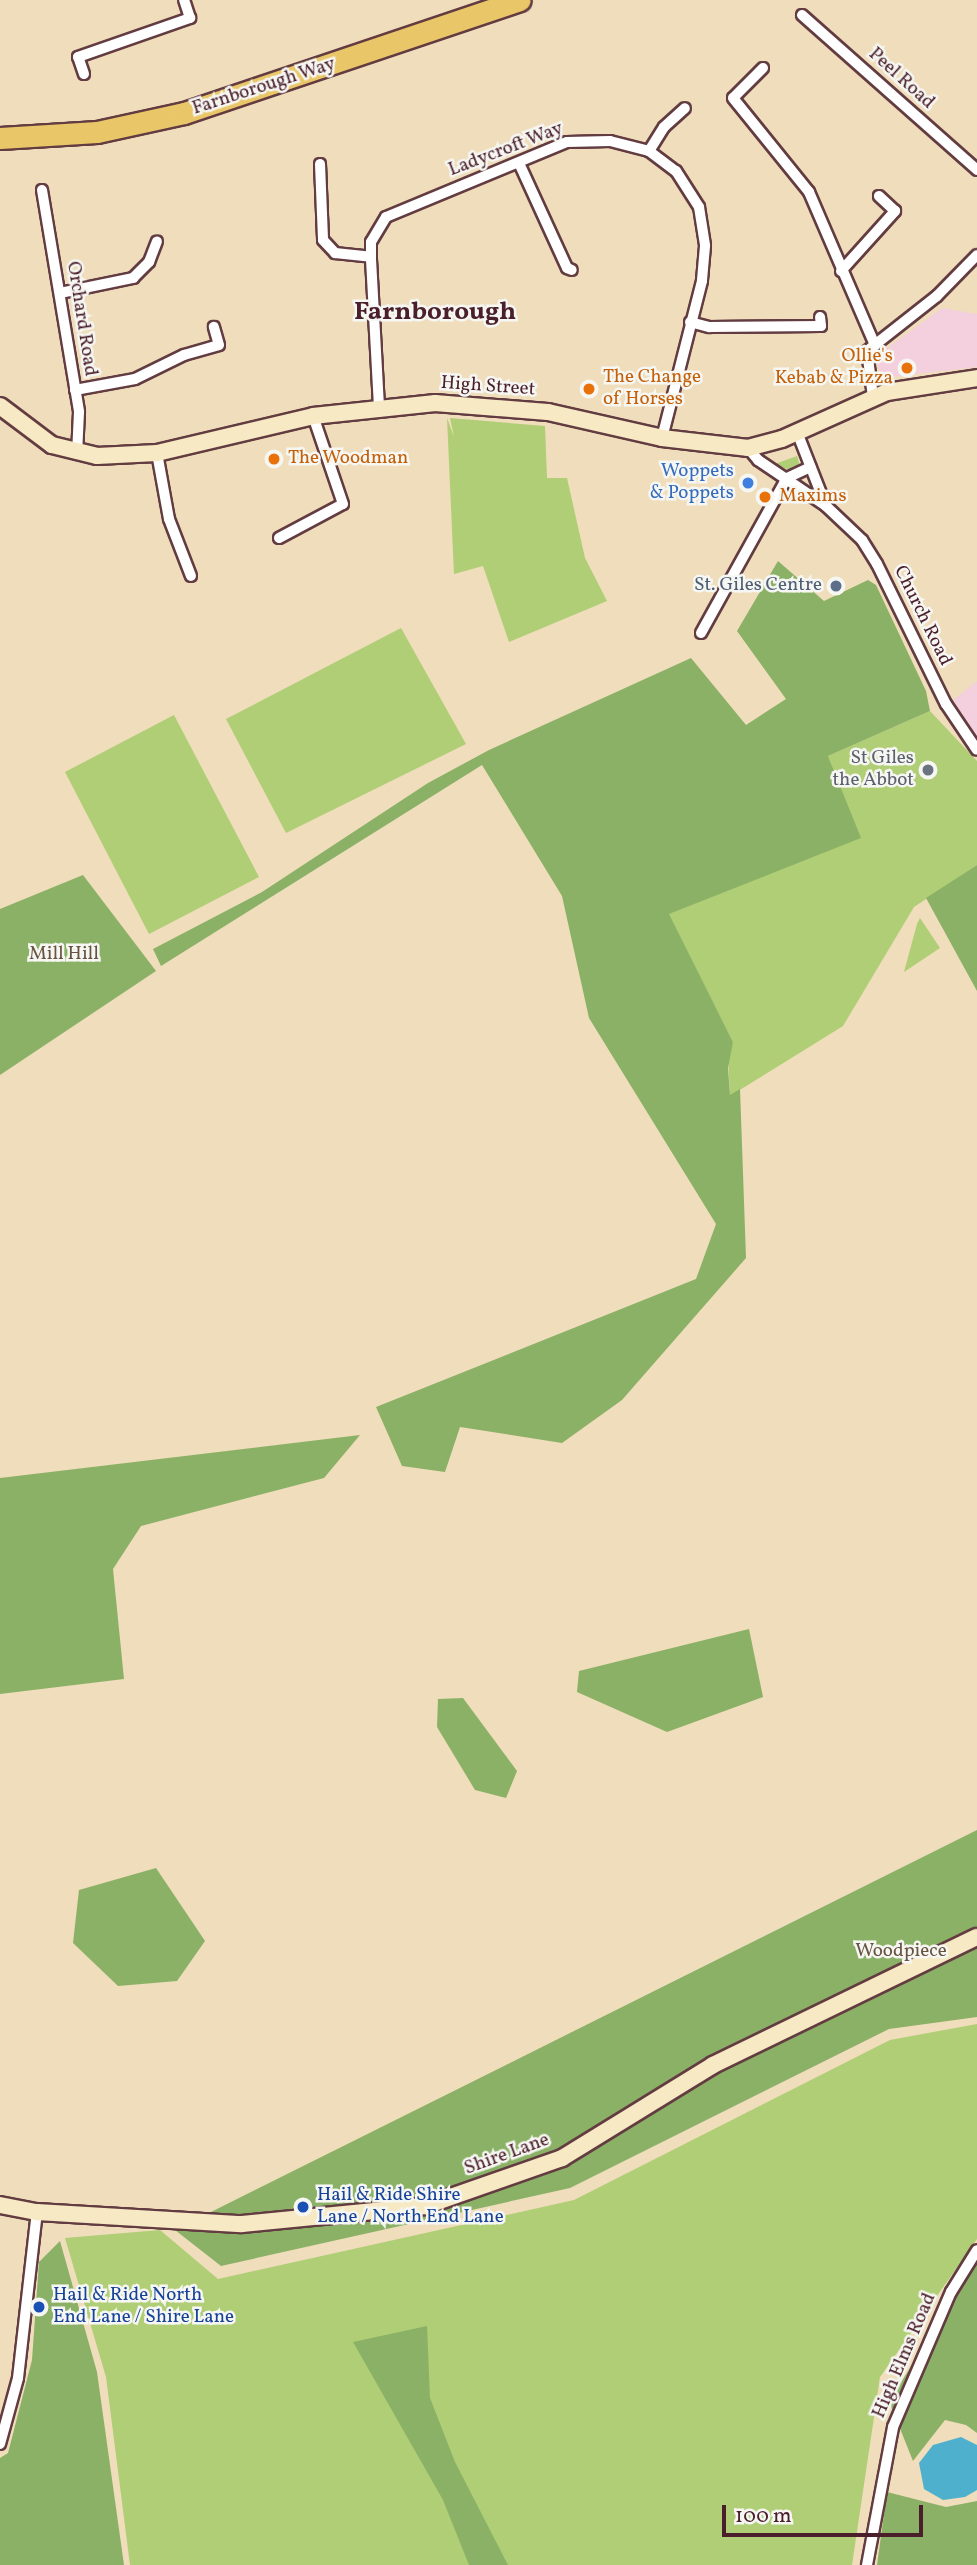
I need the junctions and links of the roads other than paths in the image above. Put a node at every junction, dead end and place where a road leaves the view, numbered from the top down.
1 (184, 0) edge
2 (520, 0) edge
3 (802, 15) dead end
4 (763, 68) dead end
5 (84, 74) dead end
6 (685, 108) dead end
7 (0, 138) edge
8 (649, 151) junction
9 (519, 163) junction
10 (320, 164) dead end
11 (977, 170) edge
12 (42, 190) dead end
13 (879, 196) dead end
14 (157, 241) dead end
15 (977, 255) edge
16 (371, 257) junction
17 (572, 270) dead end
18 (841, 271) junction
19 (60, 293) junction
20 (820, 317) dead end
21 (690, 322) junction
22 (214, 327) dead end
23 (875, 345) junction
24 (977, 378) edge
25 (75, 390) junction
26 (873, 397) junction
27 (0, 406) edge
28 (379, 407) junction
29 (313, 416) junction
30 (797, 432) junction
31 (662, 438) junction
32 (748, 448) junction
33 (157, 453) junction
34 (77, 454) junction
35 (811, 467) junction
36 (787, 478) junction
37 (826, 506) junction
38 (279, 538) dead end
39 (191, 576) dead end
40 (701, 633) dead end
41 (977, 750) edge
42 (977, 1937) edge
43 (0, 2205) edge
44 (37, 2212) junction
45 (977, 2250) edge
46 (0, 2444) edge
47 (867, 2565) edge

1 - 5 street
2 - 7 highway, Farnborough Way
3 - 11 street, Peel Road
4 - 18 street
6 - 8 street
8 - 9 street, Ladycroft Way
8 - 21 street, Ladycroft Way
9 - 16 street, Ladycroft Way
9 - 17 street
10 - 16 street
12 - 19 street, Orchard Road
13 - 18 street
14 - 19 street
15 - 23 street
16 - 28 street, Ladycroft Way
18 - 23 street
19 - 25 street, Orchard Road
20 - 21 street
21 - 31 street, Ladycroft Way
22 - 25 street
23 - 26 street
24 - 26 street, High Street
25 - 34 street, Orchard Road
26 - 30 street, High Street
27 - 34 street, High Street
28 - 29 street, High Street
28 - 31 street, High Street
29 - 33 street, High Street
29 - 38 street
30 - 32 street, High Street
30 - 35 street, Church Road
31 - 32 street, High Street
32 - 36 street, Church Road
33 - 34 street, High Street
33 - 39 street
35 - 36 street
35 - 37 street, Church Road
36 - 37 street, Church Road
36 - 40 street
37 - 41 street, Church Road
42 - 44 street, Shire Lane
43 - 44 street, Shire Lane
44 - 46 street
45 - 47 street, High Elms Road

